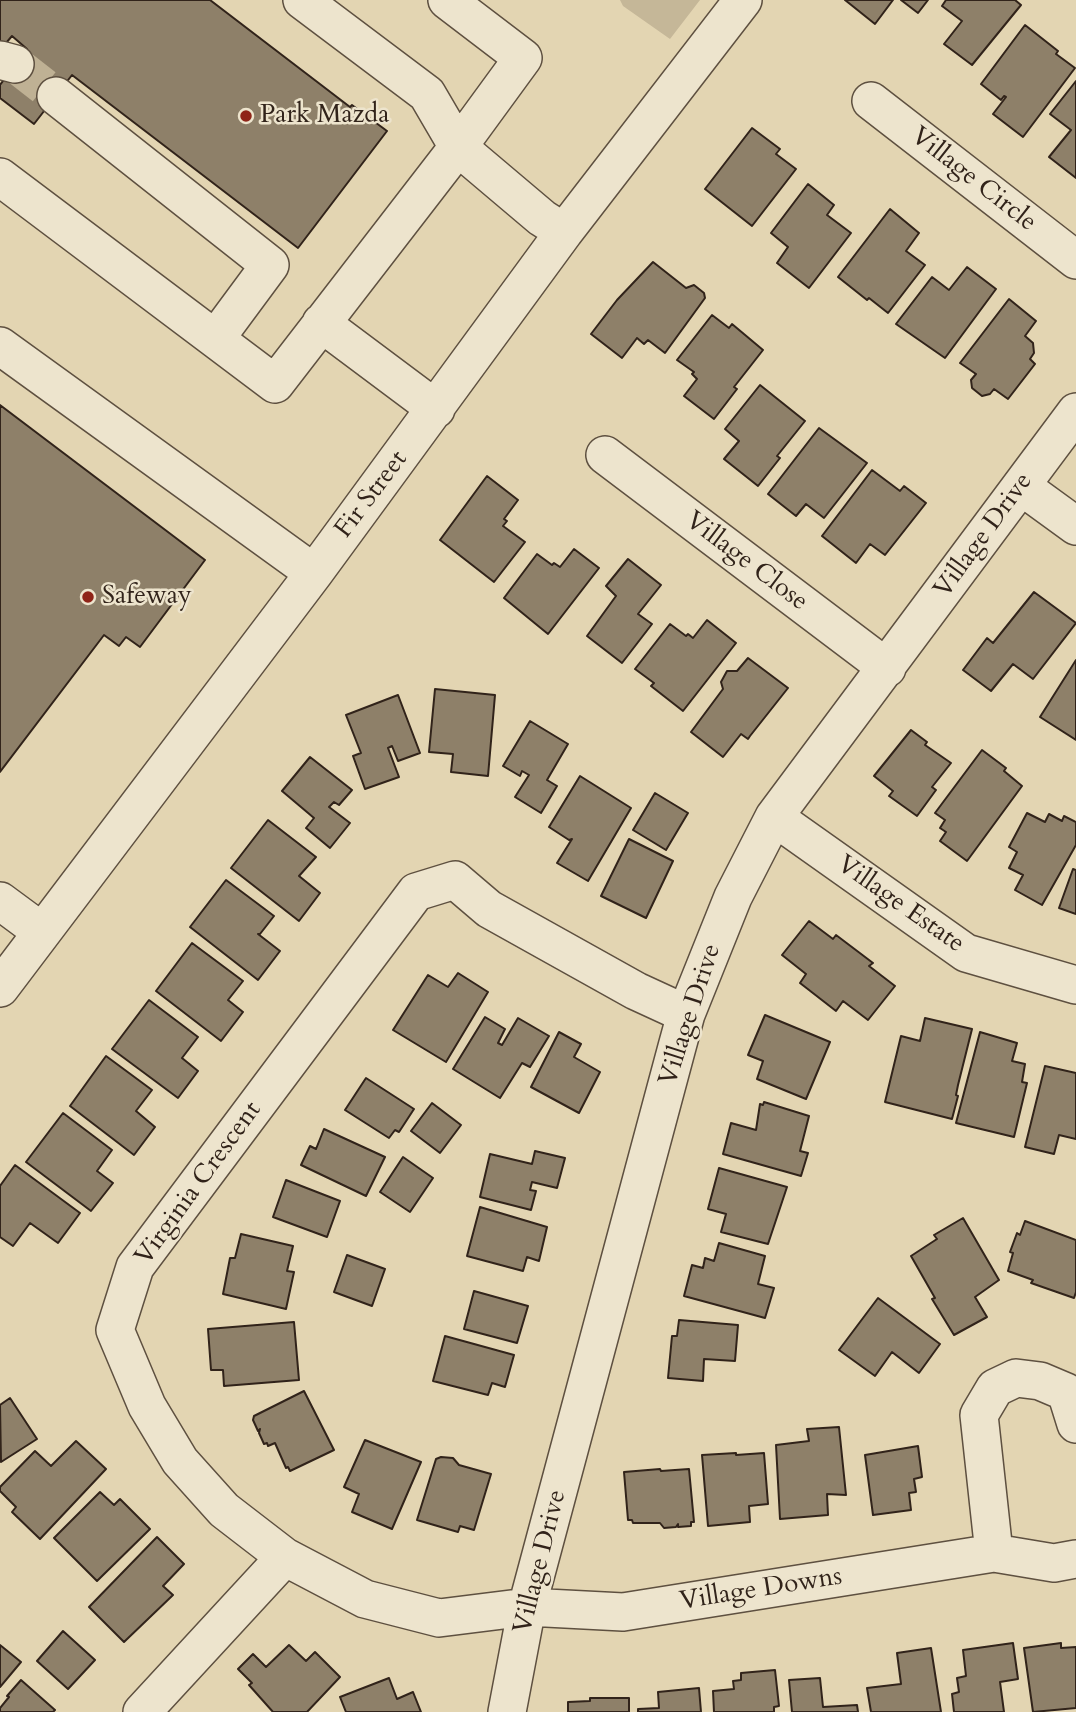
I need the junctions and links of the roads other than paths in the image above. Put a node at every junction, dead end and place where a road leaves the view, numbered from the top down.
1 (302, 0) edge
2 (447, 0) edge
3 (743, 0) edge
4 (56, 96) tunnel mouth
5 (870, 101) dead end
6 (458, 147) junction
7 (0, 177) edge
8 (564, 232) junction
9 (1076, 260) edge
10 (321, 323) junction
11 (216, 338) junction
12 (0, 346) edge
13 (436, 409) junction
14 (1076, 412) edge
15 (605, 455) dead end
16 (1021, 486) junction
17 (1076, 526) edge
18 (314, 573) junction
19 (887, 668) junction
20 (774, 817) junction
21 (0, 901) edge
22 (42, 932) junction
23 (1076, 985) edge
24 (0, 988) edge
25 (686, 1014) junction
26 (1076, 1424) edge
27 (994, 1553) junction
28 (285, 1557) junction
29 (1076, 1559) edge
30 (527, 1607) junction
31 (142, 1712) edge
32 (507, 1712) edge

1 - 6 street
2 - 6 street
3 - 8 street, Fir Street
4 - 11 street
5 - 9 street, Village Circle
6 - 8 street
6 - 10 street
7 - 11 street
8 - 13 street, Fir Street
10 - 11 street
10 - 13 street
12 - 18 street
13 - 18 street, Fir Street
14 - 16 street, Village Drive
15 - 19 street, Village Close
16 - 17 street
16 - 19 street, Village Drive
18 - 22 street, Fir Street
19 - 20 street, Village Drive
20 - 23 street, Village Estate
20 - 25 street, Village Drive
21 - 22 street
22 - 24 street, Fir Street
25 - 28 street, Virginia Crescent
25 - 30 street, Village Drive
26 - 27 street
27 - 29 street, Village Downs
27 - 30 street, Village Downs
28 - 30 street, Virginia Crescent
28 - 31 street
30 - 32 street, Village Drive

